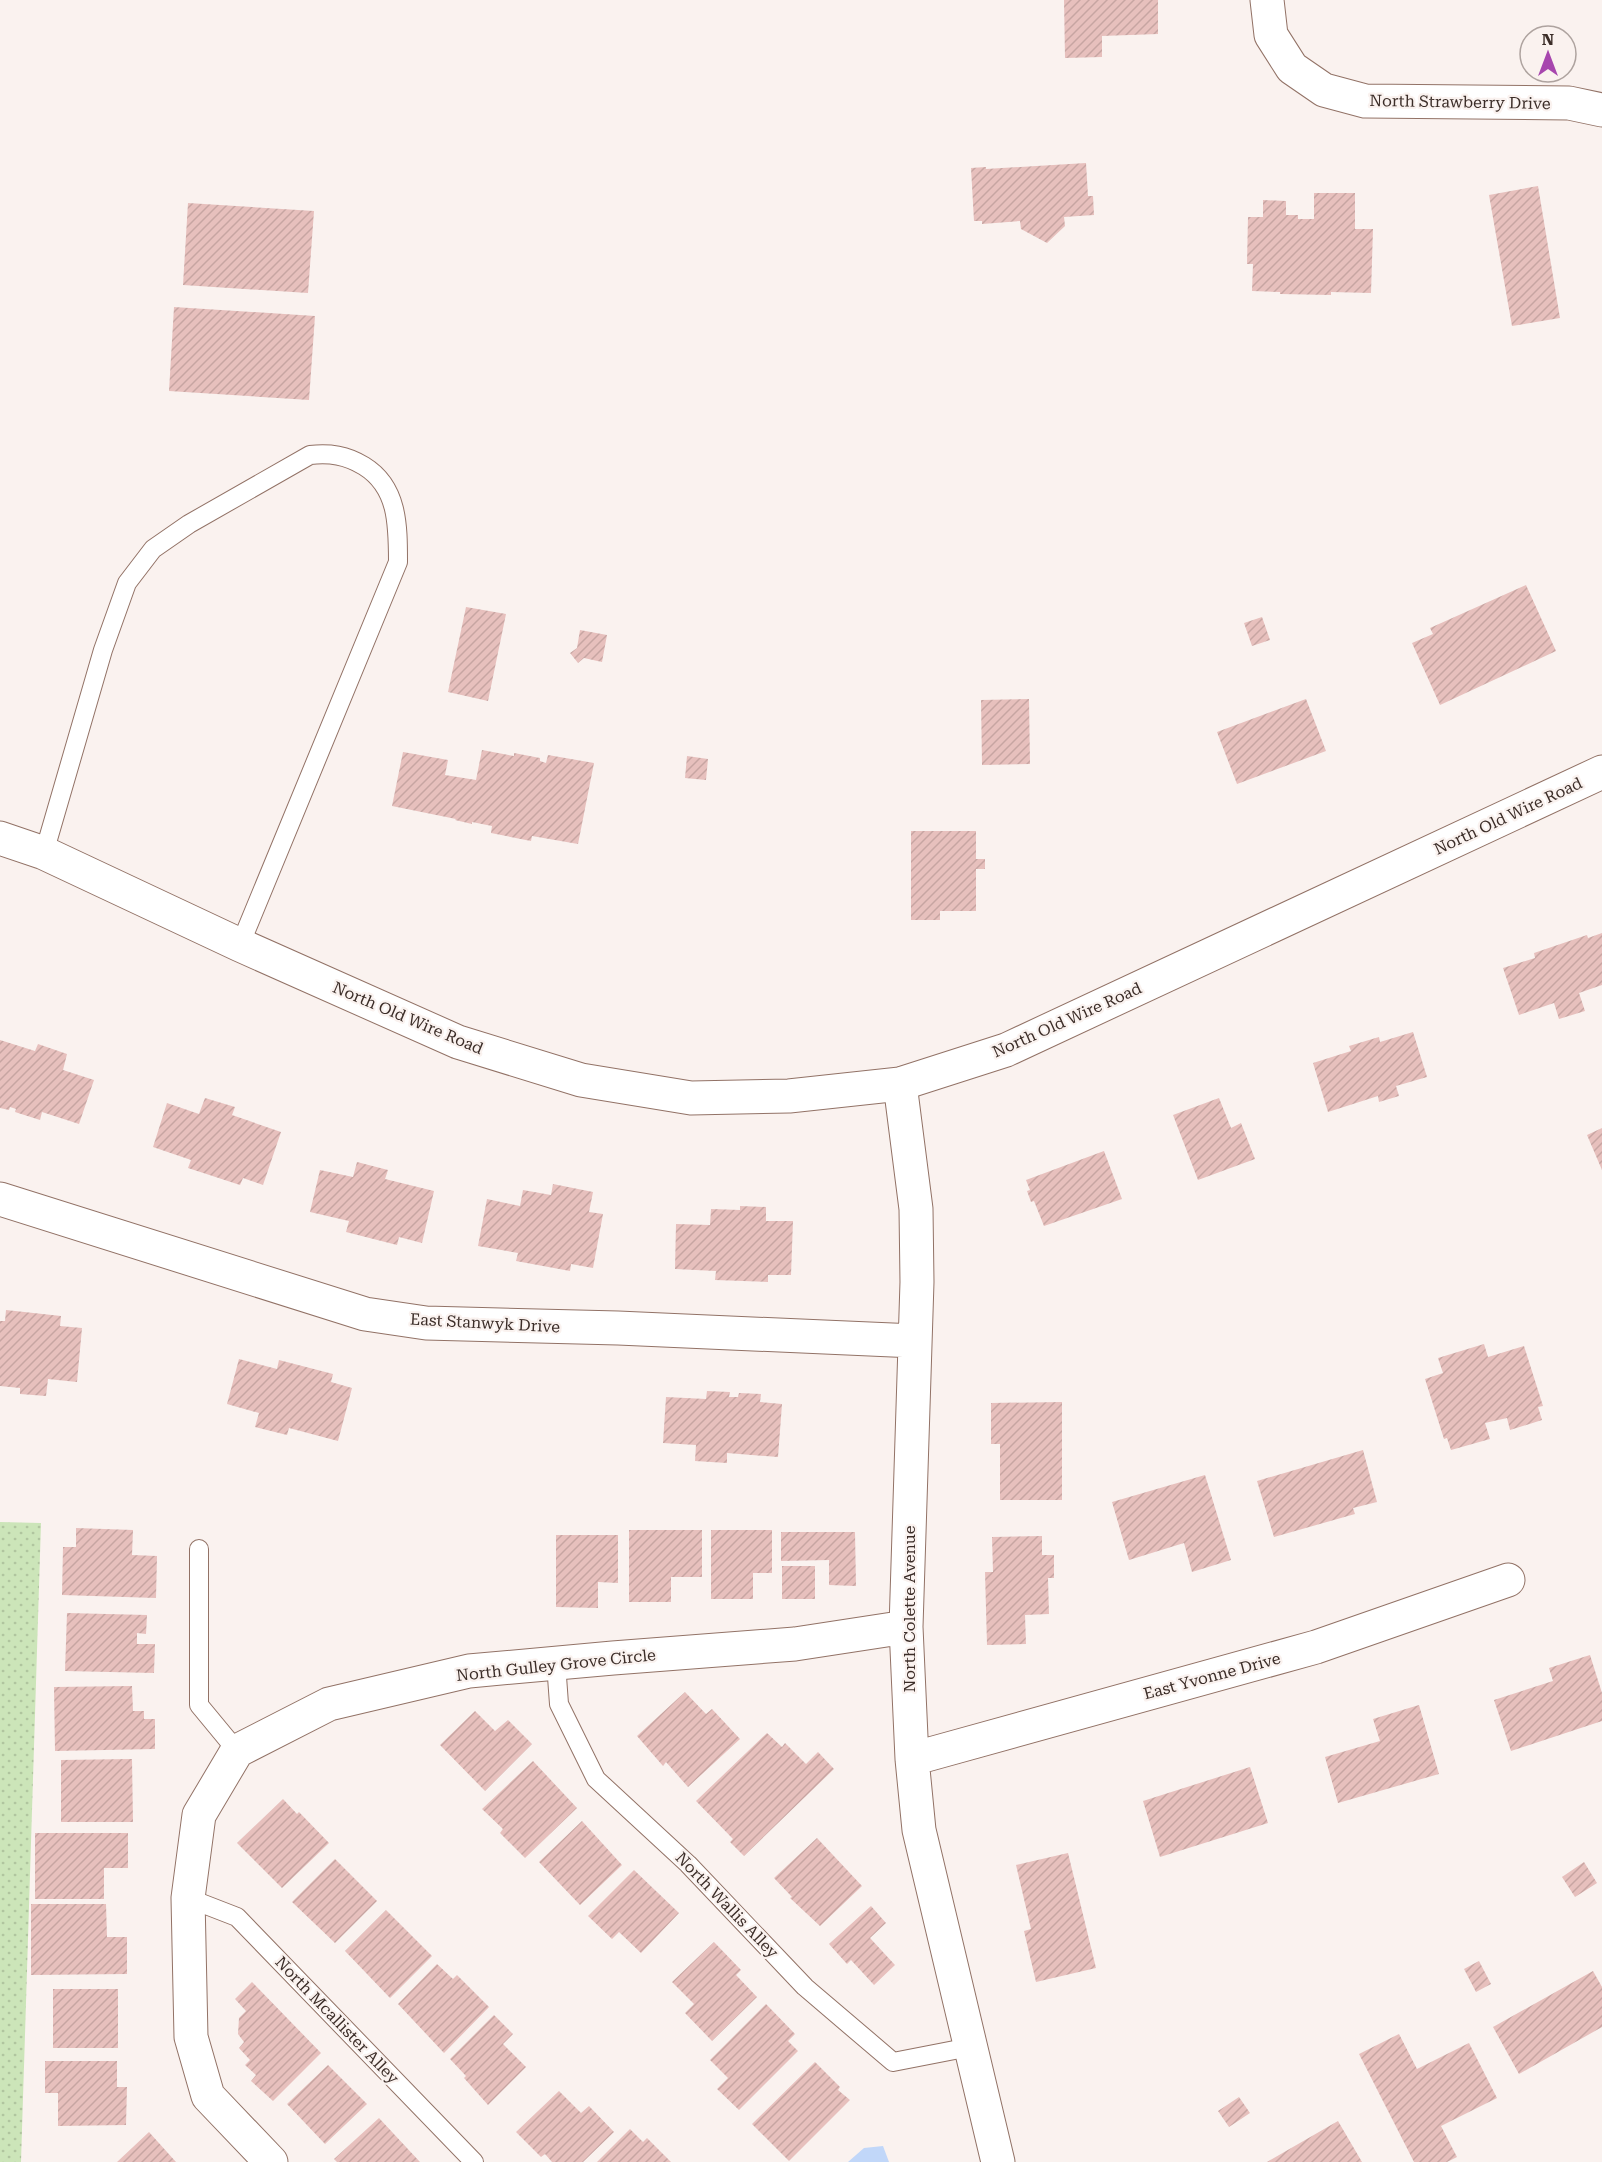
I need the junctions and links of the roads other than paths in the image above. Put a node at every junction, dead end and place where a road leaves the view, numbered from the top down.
1 (1268, 0) edge
2 (1602, 110) edge
3 (1602, 772) edge
4 (0, 838) edge
5 (44, 853) junction
6 (240, 945) junction
7 (900, 1084) junction
8 (0, 1199) edge
9 (915, 1341) junction
10 (198, 1549) dead end
11 (1508, 1580) dead end
12 (906, 1627) junction
13 (556, 1663) junction
14 (237, 1752) junction
15 (912, 1759) junction
16 (188, 1898) junction
17 (970, 2047) junction
18 (271, 2162) edge
19 (474, 2162) edge
20 (998, 2162) edge

1 - 2 street, North Strawberry Drive
3 - 7 street, North Old Wire Road
4 - 5 street, North Old Wire Road
5 - 6 street, North Old Wire Road
5 - 6 lane
6 - 7 street, North Old Wire Road
7 - 9 street, North Colette Avenue
8 - 9 street, East Stanwyk Drive
9 - 12 street, North Colette Avenue
10 - 14 lane
11 - 15 street, East Yvonne Drive
12 - 13 street, North Gulley Grove Circle
12 - 15 street, North Colette Avenue
13 - 14 street, North Gulley Grove Circle
13 - 17 lane, North Wallis Alley
14 - 16 street
15 - 17 street, North Colette Avenue
16 - 18 street
16 - 19 lane, North Mcallister Alley
17 - 20 street, North Colette Avenue

